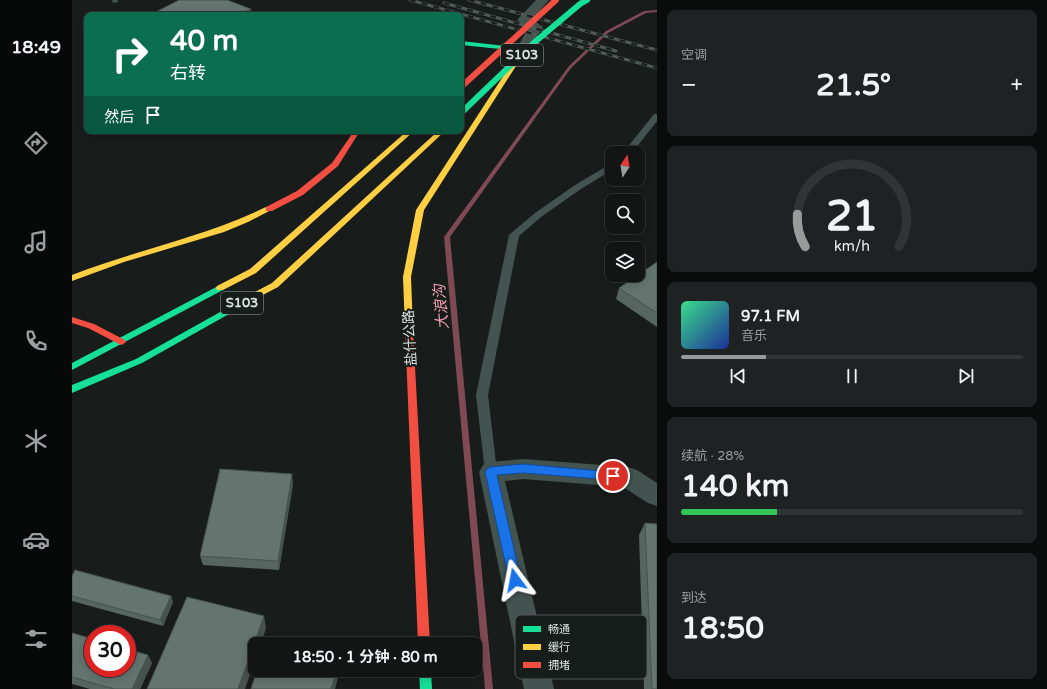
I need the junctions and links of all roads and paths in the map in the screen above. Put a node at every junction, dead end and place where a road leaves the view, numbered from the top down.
1 (543, 0) edge
2 (556, 0) edge
3 (587, 0) edge
4 (464, 43) edge
5 (523, 50) junction
6 (464, 84) edge
7 (464, 110) edge
8 (657, 116) edge
9 (355, 134) edge
10 (408, 134) edge
11 (439, 134) edge
12 (633, 146) edge
13 (605, 170) edge
14 (72, 278) edge
15 (72, 320) edge
16 (122, 342) junction
17 (72, 367) edge
18 (72, 389) edge
19 (490, 472) junction
20 (657, 496) edge
21 (523, 615) edge
22 (424, 637) edge
23 (425, 677) edge
24 (538, 679) edge
25 (426, 689) edge
26 (540, 689) edge

1 - 5 street, 盐什公路 / S103
2 - 6 main road, S103, bridge
3 - 7 main road, S103, bridge
4 - 5 main road
5 - 22 main road, 盐什公路 / S103
8 - 12 lane
9 - 14 main road
10 - 16 main road, S103
11 - 18 main road, S103
13 - 19 lane
15 - 16 main road
16 - 17 main road, S103
19 - 20 street
19 - 21 street
23 - 25 main road
24 - 26 street

